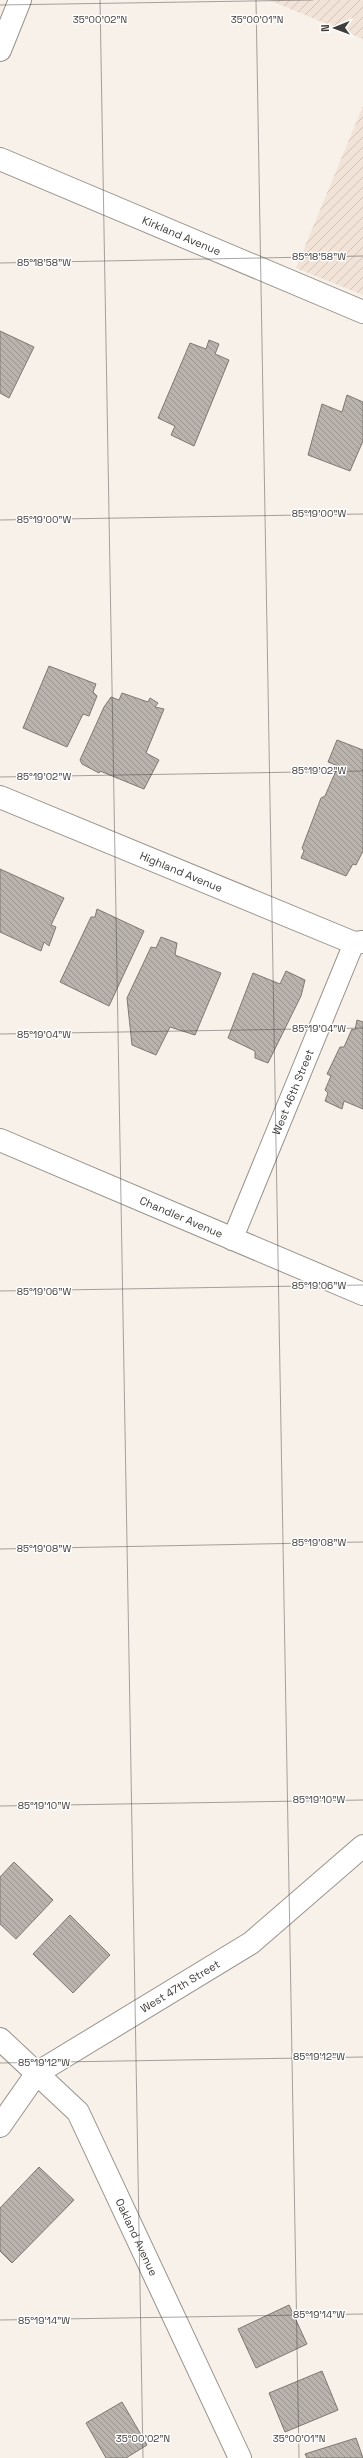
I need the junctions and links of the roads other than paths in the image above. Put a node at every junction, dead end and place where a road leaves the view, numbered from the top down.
1 (20, 0) edge
2 (0, 50) edge
3 (0, 159) edge
4 (363, 312) edge
5 (0, 797) edge
6 (358, 943) edge
7 (0, 1140) edge
8 (232, 1240) junction
9 (363, 1294) edge
10 (363, 1846) edge
11 (0, 2039) edge
12 (36, 2073) junction
13 (0, 2126) edge
14 (240, 2458) edge

1 - 2 street
3 - 4 street, Kirkland Avenue
5 - 6 street, Highland Avenue
6 - 8 lane, West 46th Street
7 - 8 street, Chandler Avenue
8 - 9 street, Chandler Avenue
10 - 12 street, West 47th Street
11 - 12 street, Oakland Avenue
12 - 13 street, West 47th Street
12 - 14 street, Oakland Avenue

